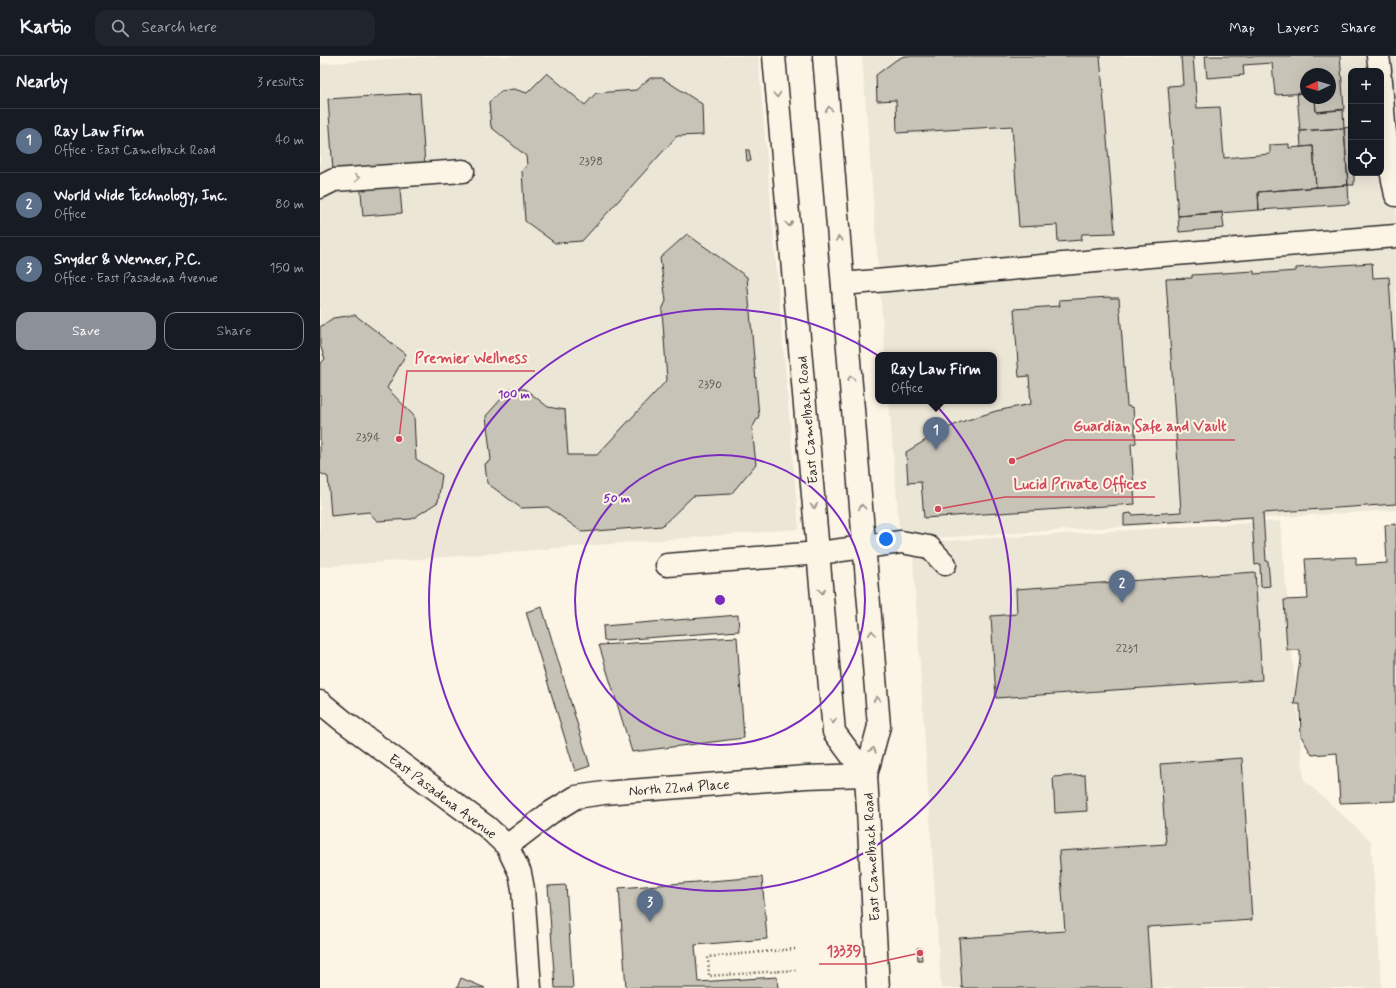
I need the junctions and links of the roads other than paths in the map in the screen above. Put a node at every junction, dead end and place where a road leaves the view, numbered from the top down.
1 (774, 56) edge
2 (824, 56) edge
3 (1378, 56) edge
4 (1380, 68) edge
5 (1383, 104) edge
6 (462, 171) dead end
7 (320, 187) edge
8 (1396, 194) edge
9 (1396, 236) edge
10 (843, 284) junction
11 (865, 546) junction
12 (819, 553) junction
13 (945, 564) dead end
14 (667, 565) dead end
15 (320, 702) edge
16 (866, 775) junction
17 (507, 846) junction
18 (530, 988) edge
19 (878, 988) edge

1 -> 12 main road, East Camelback Road
10 -> 2 main road, East Camelback Road
3 - 4 main road
5 - 8 main road
7 -> 6 main road
9 - 10 main road
11 -> 10 main road, East Camelback Road
11 - 12 main road
11 - 13 main road
16 -> 11 main road, East Camelback Road
12 - 14 main road
12 -> 16 main road, East Camelback Road
15 - 17 main road, East Pasadena Avenue
16 - 17 main road, North 22nd Place
16 - 19 main road, East Camelback Road
17 - 18 main road, East Pasadena Avenue

